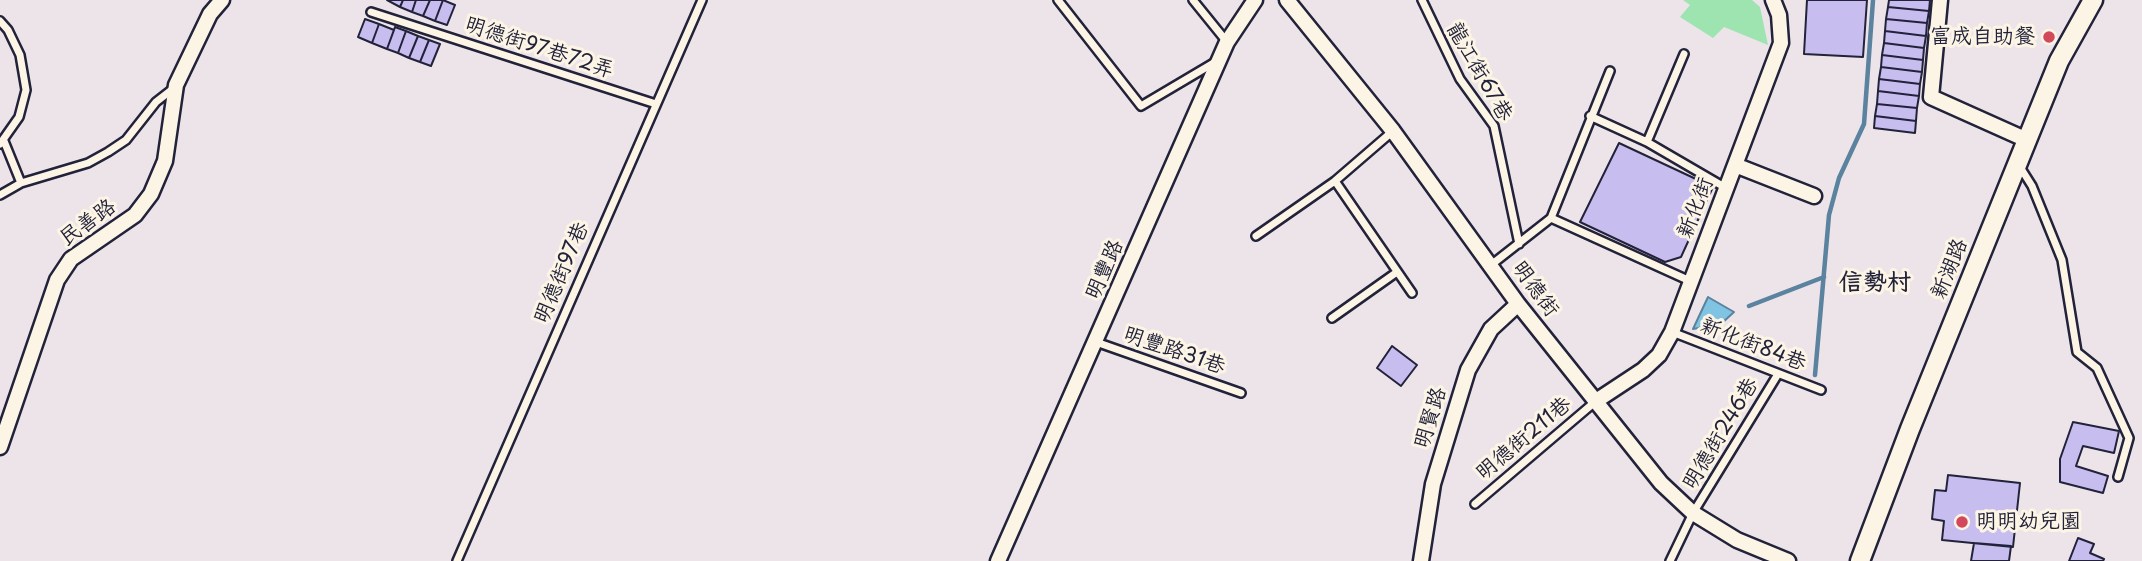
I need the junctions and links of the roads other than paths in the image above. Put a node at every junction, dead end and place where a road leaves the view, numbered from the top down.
1 (222, 0) edge
2 (702, 0) edge
3 (1058, 0) edge
4 (1193, 0) edge
5 (1255, 0) edge
6 (1287, 0) edge
7 (1422, 0) edge
8 (1773, 0) edge
9 (1940, 0) edge
10 (2092, 0) edge
11 (371, 12) dead end
12 (0, 21) edge
13 (1227, 42) junction
14 (1684, 54) dead end
15 (1220, 59) junction
16 (1610, 71) dead end
17 (176, 85) junction
18 (656, 104) junction
19 (1590, 116) junction
20 (1394, 131) junction
21 (2027, 140) junction
22 (2, 142) edge
23 (1647, 142) junction
24 (2017, 163) junction
25 (1735, 165) junction
26 (1335, 181) junction
27 (21, 183) junction
28 (1726, 188) junction
29 (0, 195) edge
30 (1814, 196) dead end
31 (1551, 218) junction
32 (1256, 236) dead end
33 (1519, 244) junction
34 (1491, 265) junction
35 (1397, 271) junction
36 (1690, 281) junction
37 (1412, 293) dead end
38 (1518, 304) junction
39 (1332, 318) dead end
40 (1672, 332) junction
41 (1096, 342) junction
42 (1778, 374) junction
43 (1821, 390) dead end
44 (1241, 393) dead end
45 (1597, 401) junction
46 (0, 447) edge
47 (2118, 477) dead end
48 (1475, 504) dead end
49 (1693, 513) junction
50 (457, 561) edge
51 (998, 561) edge
52 (1421, 561) edge
53 (1670, 561) edge
54 (1788, 561) edge
55 (1860, 561) edge

1 - 17 street, 民善路
2 - 18 lane, 明德街97巷
3 - 15 lane
4 - 13 lane
5 - 13 street, 明豐路
6 - 20 street, 明德街
7 - 33 lane, 龍江街67巷
8 - 25 street, 新化街
9 - 21 street
10 - 21 street, 新湖路
11 - 18 lane, 明德街97巷72弄
12 - 22 lane
13 - 15 street, 明豐路
14 - 23 lane
15 - 41 street, 明豐路
16 - 19 lane
17 - 27 lane
17 - 46 street, 民善路
18 - 50 lane, 明德街97巷
19 - 23 lane
19 - 31 lane
20 - 26 lane
20 - 34 street, 明德街
21 - 24 street, 新湖路
22 - 27 lane
23 - 28 lane
24 - 47 lane
24 - 55 street, 新湖路
25 - 28 street, 新化街
25 - 30 street
26 - 32 lane
26 - 35 lane
27 - 29 lane
28 - 36 street, 新化街
31 - 33 lane
31 - 36 lane
33 - 34 lane
34 - 38 street, 明德街
35 - 37 lane
35 - 39 lane
36 - 40 street, 新化街
38 - 45 street, 明德街
38 - 52 street, 明賢路
40 - 42 lane, 新化街84巷
40 - 45 street, 新化街
41 - 44 lane, 明豐路31巷
41 - 51 street, 明豐路
42 - 43 lane, 新化街84巷
42 - 49 lane, 明德街246巷
45 - 48 lane, 明德街211巷
45 - 49 street, 明德街
49 - 53 lane, 明德街246巷
49 - 54 street, 明德街

